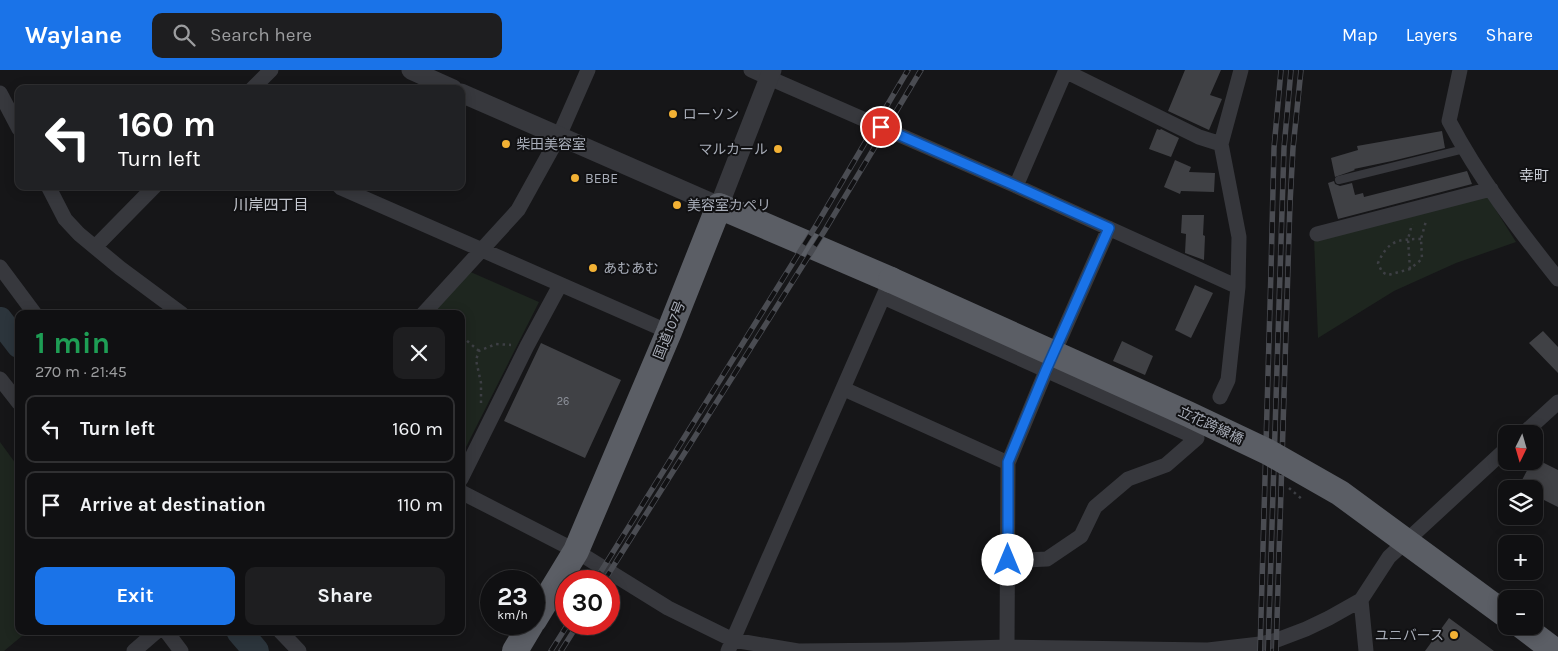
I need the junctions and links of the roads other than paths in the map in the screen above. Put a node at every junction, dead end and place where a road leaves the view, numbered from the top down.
1 (271, 70) edge
2 (411, 70) edge
3 (588, 70) edge
4 (751, 70) edge
5 (1241, 70) edge
6 (1460, 70) edge
7 (1065, 71) edge
8 (770, 74) edge
9 (256, 85) edge
10 (444, 85) edge
11 (0, 92) edge
12 (465, 95) edge
13 (15, 121) edge
14 (559, 136) junction
15 (1221, 144) junction
16 (1464, 149) junction
17 (1339, 180) dead end
18 (1016, 186) junction
19 (1491, 189) junction
20 (50, 190) edge
21 (151, 190) edge
22 (346, 190) edge
23 (719, 206) junction
24 (1109, 228) junction
25 (1317, 234) dead end
26 (95, 247) junction
27 (481, 250) junction
28 (0, 267) edge
29 (1558, 279) edge
30 (560, 284) junction
31 (1238, 287) junction
32 (887, 289) junction
33 (32, 310) edge
34 (177, 310) edge
35 (427, 310) edge
36 (668, 332) junction
37 (1046, 370) junction
38 (0, 378) edge
39 (844, 389) junction
40 (1220, 397) dead end
41 (15, 398) edge
42 (1558, 402) edge
43 (1533, 425) edge
44 (1498, 457) edge
45 (1008, 462) junction
46 (465, 471) edge
47 (465, 494) edge
48 (576, 551) junction
49 (1008, 560) junction
50 (1361, 600) junction
51 (545, 602) edge
52 (1498, 609) edge
53 (152, 635) edge
54 (169, 635) edge
55 (284, 635) edge
56 (524, 635) edge
57 (1534, 635) edge
58 (730, 646) edge
59 (1008, 649) edge
60 (1553, 649) edge
61 (904, 650) edge
62 (1208, 650) edge
63 (134, 651) edge
64 (181, 651) edge
65 (299, 651) edge
66 (515, 651) edge
67 (1366, 651) edge

1 - 9 street
2 - 10 street
3 - 14 street
4 - 8 street
5 - 15 street
6 - 16 street
7 - 15 street
7 - 18 street
8 - 18 street
8 - 23 street
11 - 13 street
12 - 14 street
14 - 23 street
14 - 27 street
15 - 31 street
16 - 17 lane
16 - 19 street
18 - 24 street
19 - 25 street
19 - 29 street
20 - 26 street
21 - 26 street
22 - 27 street
23 - 32 highway
23 - 36 highway, 国道107号
24 - 31 street
24 - 37 street
26 - 34 street
27 - 30 street
27 - 35 street
28 - 33 street
30 - 36 street
30 - 46 street
31 - 40 street
32 - 37 street
32 - 39 street
32 - 52 highway, 立花跨線橋, bridge
36 - 48 highway, 国道107号
37 - 45 street
37 - 49 street
38 - 41 street
39 - 45 street
39 - 58 street
42 - 43 street
44 - 50 street
45 - 49 street
47 - 48 street
48 - 51 highway, 国道107号
48 - 58 street
49 - 59 street
50 - 62 street
50 - 67 street
53 - 63 street
54 - 64 street
55 - 65 street
56 - 66 highway
57 - 60 highway
58 - 61 street
59 - 61 street
59 - 62 street

